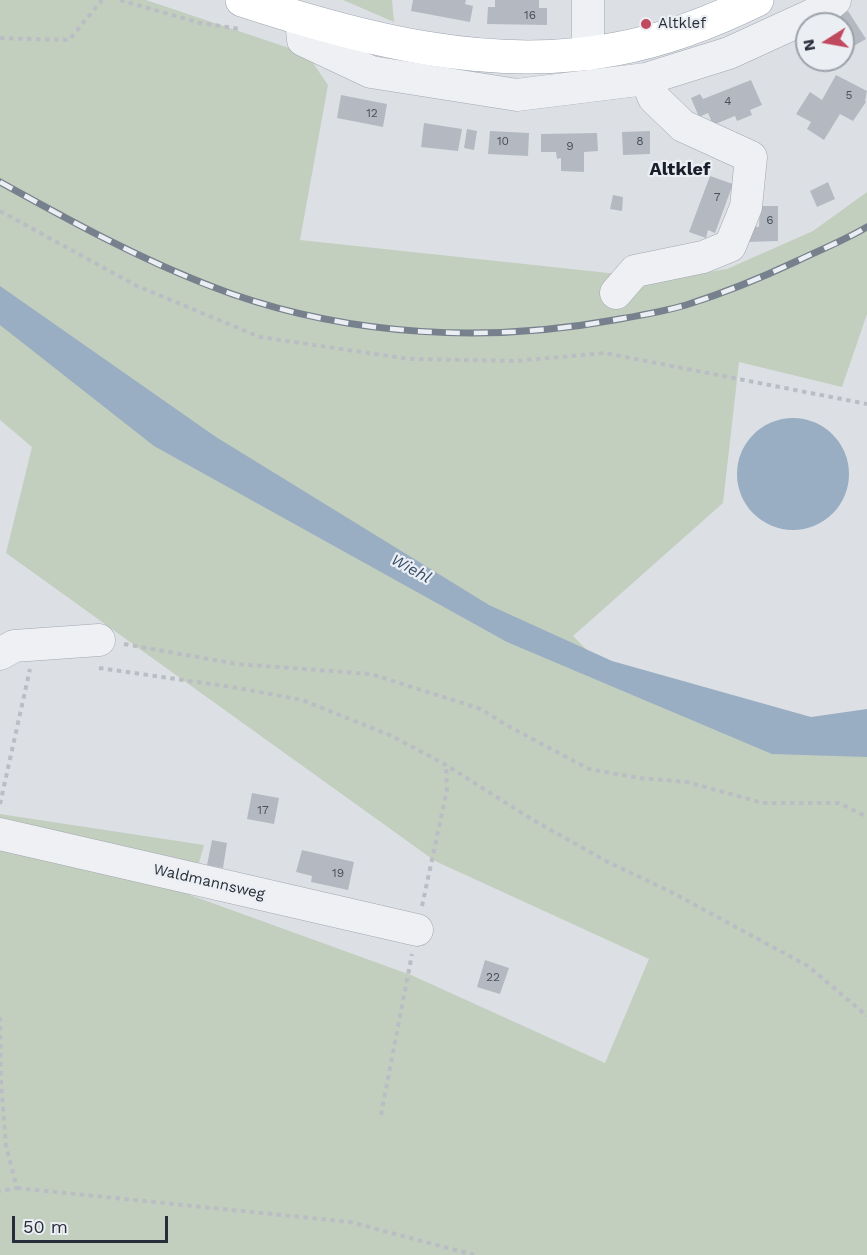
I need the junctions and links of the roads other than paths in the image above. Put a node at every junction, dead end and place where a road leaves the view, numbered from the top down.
1 (588, 0) edge
2 (757, 0) edge
3 (835, 0) edge
4 (244, 15) edge
5 (301, 19) junction
6 (588, 54) junction
7 (646, 80) junction
8 (616, 293) dead end
9 (96, 653) road end
10 (13, 660) edge
11 (0, 834) edge
12 (417, 930) dead end

1 - 6 street
2 - 6 main road
3 - 7 street
4 - 5 main road
5 - 6 main road
5 - 7 street
7 - 8 street
9 - 10 street
11 - 12 street, Waldmannsweg

